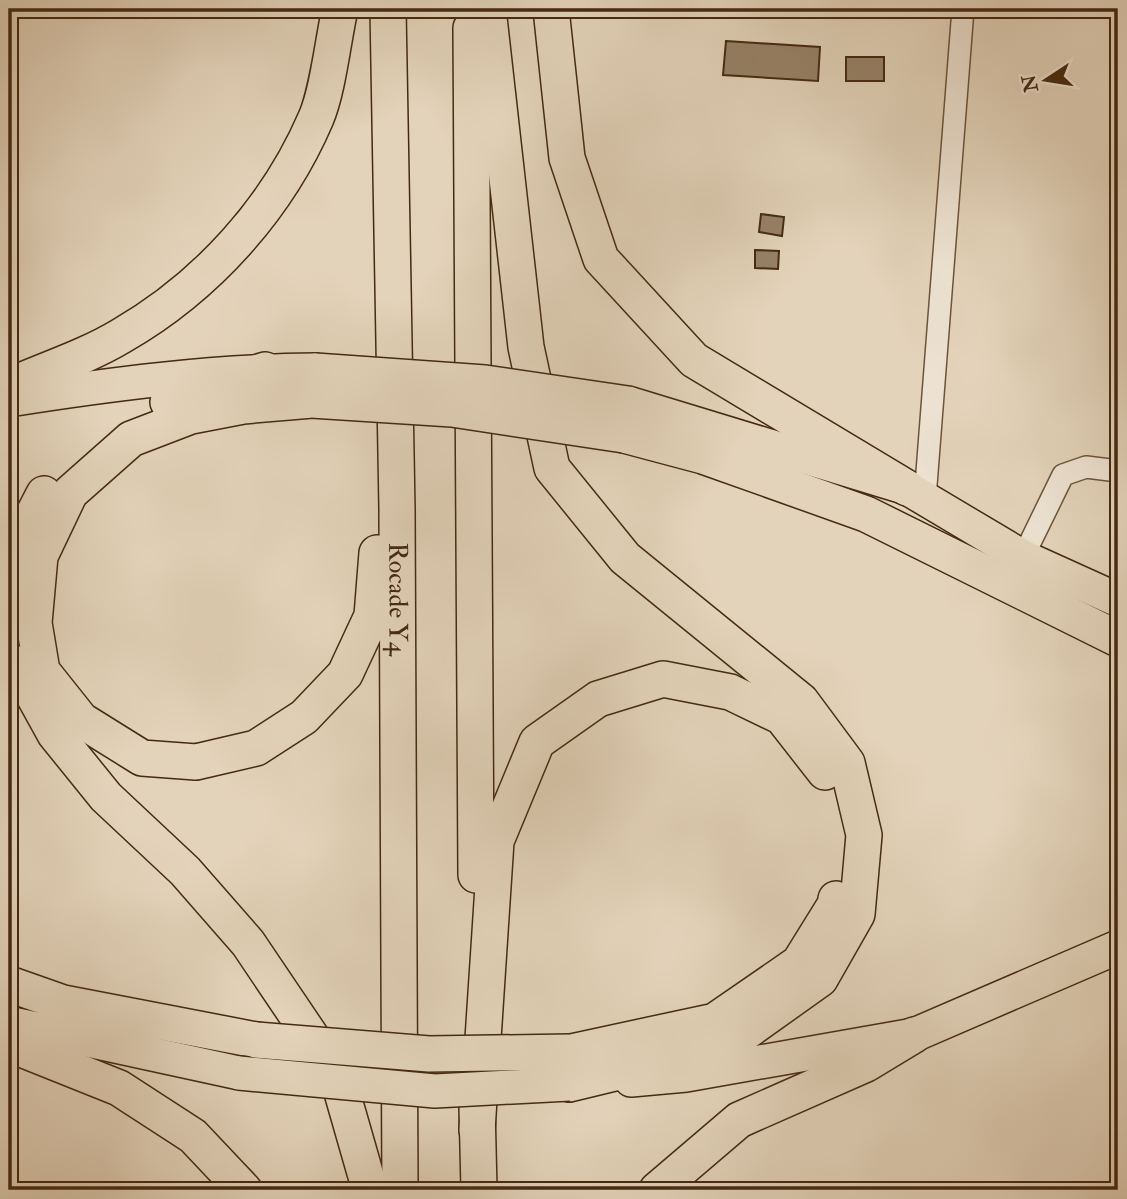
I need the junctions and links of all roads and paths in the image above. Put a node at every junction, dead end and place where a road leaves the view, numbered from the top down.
1 (340, 9) edge
2 (388, 9) edge
3 (471, 9) edge
4 (488, 9) edge
5 (551, 9) edge
6 (963, 9) edge
7 (393, 344) junction
8 (265, 370) junction
9 (313, 385) junction
10 (9, 386) edge
11 (9, 400) edge
12 (626, 419) junction
13 (1118, 471) edge
14 (916, 493) junction
15 (1023, 557) junction
16 (1118, 600) edge
17 (1118, 639) edge
18 (1118, 947) edge
19 (9, 984) edge
20 (9, 1023) edge
21 (914, 1035) junction
22 (9, 1044) edge
23 (570, 1068) junction
24 (477, 1130) junction
25 (244, 1190) edge
26 (370, 1190) edge
27 (400, 1190) edge
28 (479, 1190) edge
29 (657, 1190) edge

1 - 10 highway
2 - 7 highway, Rocade Y4
3 - 24 highway
4 - 23 highway
5 - 14 highway
6 - 14 street
7 - 9 highway
7 - 27 highway, Rocade Y4
8 - 9 main road
8 - 11 main road
8 - 26 highway
9 - 12 highway, bridge
12 - 14 main road
12 - 17 highway
13 - 15 street
14 - 15 main road
15 - 16 main road
18 - 21 main road
19 - 23 highway, bridge
20 - 23 main road, bridge
21 - 23 main road
21 - 29 highway
22 - 25 highway
23 - 24 highway
24 - 28 highway

